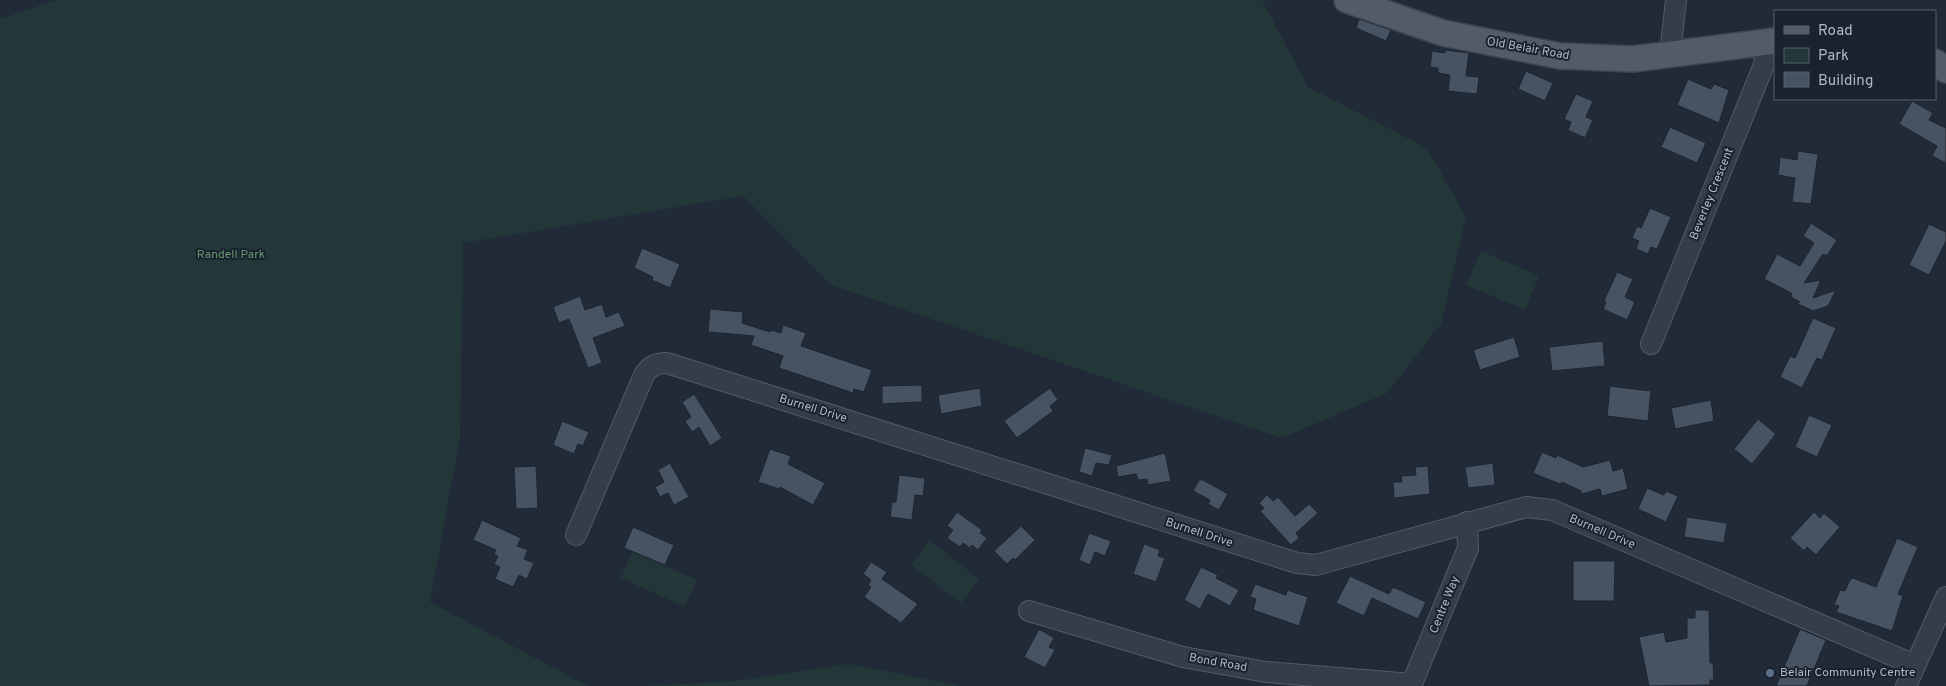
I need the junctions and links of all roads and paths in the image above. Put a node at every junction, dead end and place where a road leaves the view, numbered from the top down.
1 (1347, 0) edge
2 (1676, 0) edge
3 (1769, 42) edge
4 (1670, 54) junction
5 (1651, 344) dead end
6 (1467, 522) junction
7 (576, 535) dead end
8 (1946, 597) edge
9 (1029, 611) dead end
10 (1916, 665) junction
11 (1412, 685) edge
12 (1906, 686) edge

1 - 4 main road, Old Belair Road
2 - 4 street
3 - 4 main road, Old Belair Road
3 - 5 street, Beverley Crescent
6 - 7 street, Burnell Drive
6 - 10 street, Burnell Drive
6 - 11 street, Centre Way
8 - 10 street
9 - 11 street, Bond Road
10 - 12 street

